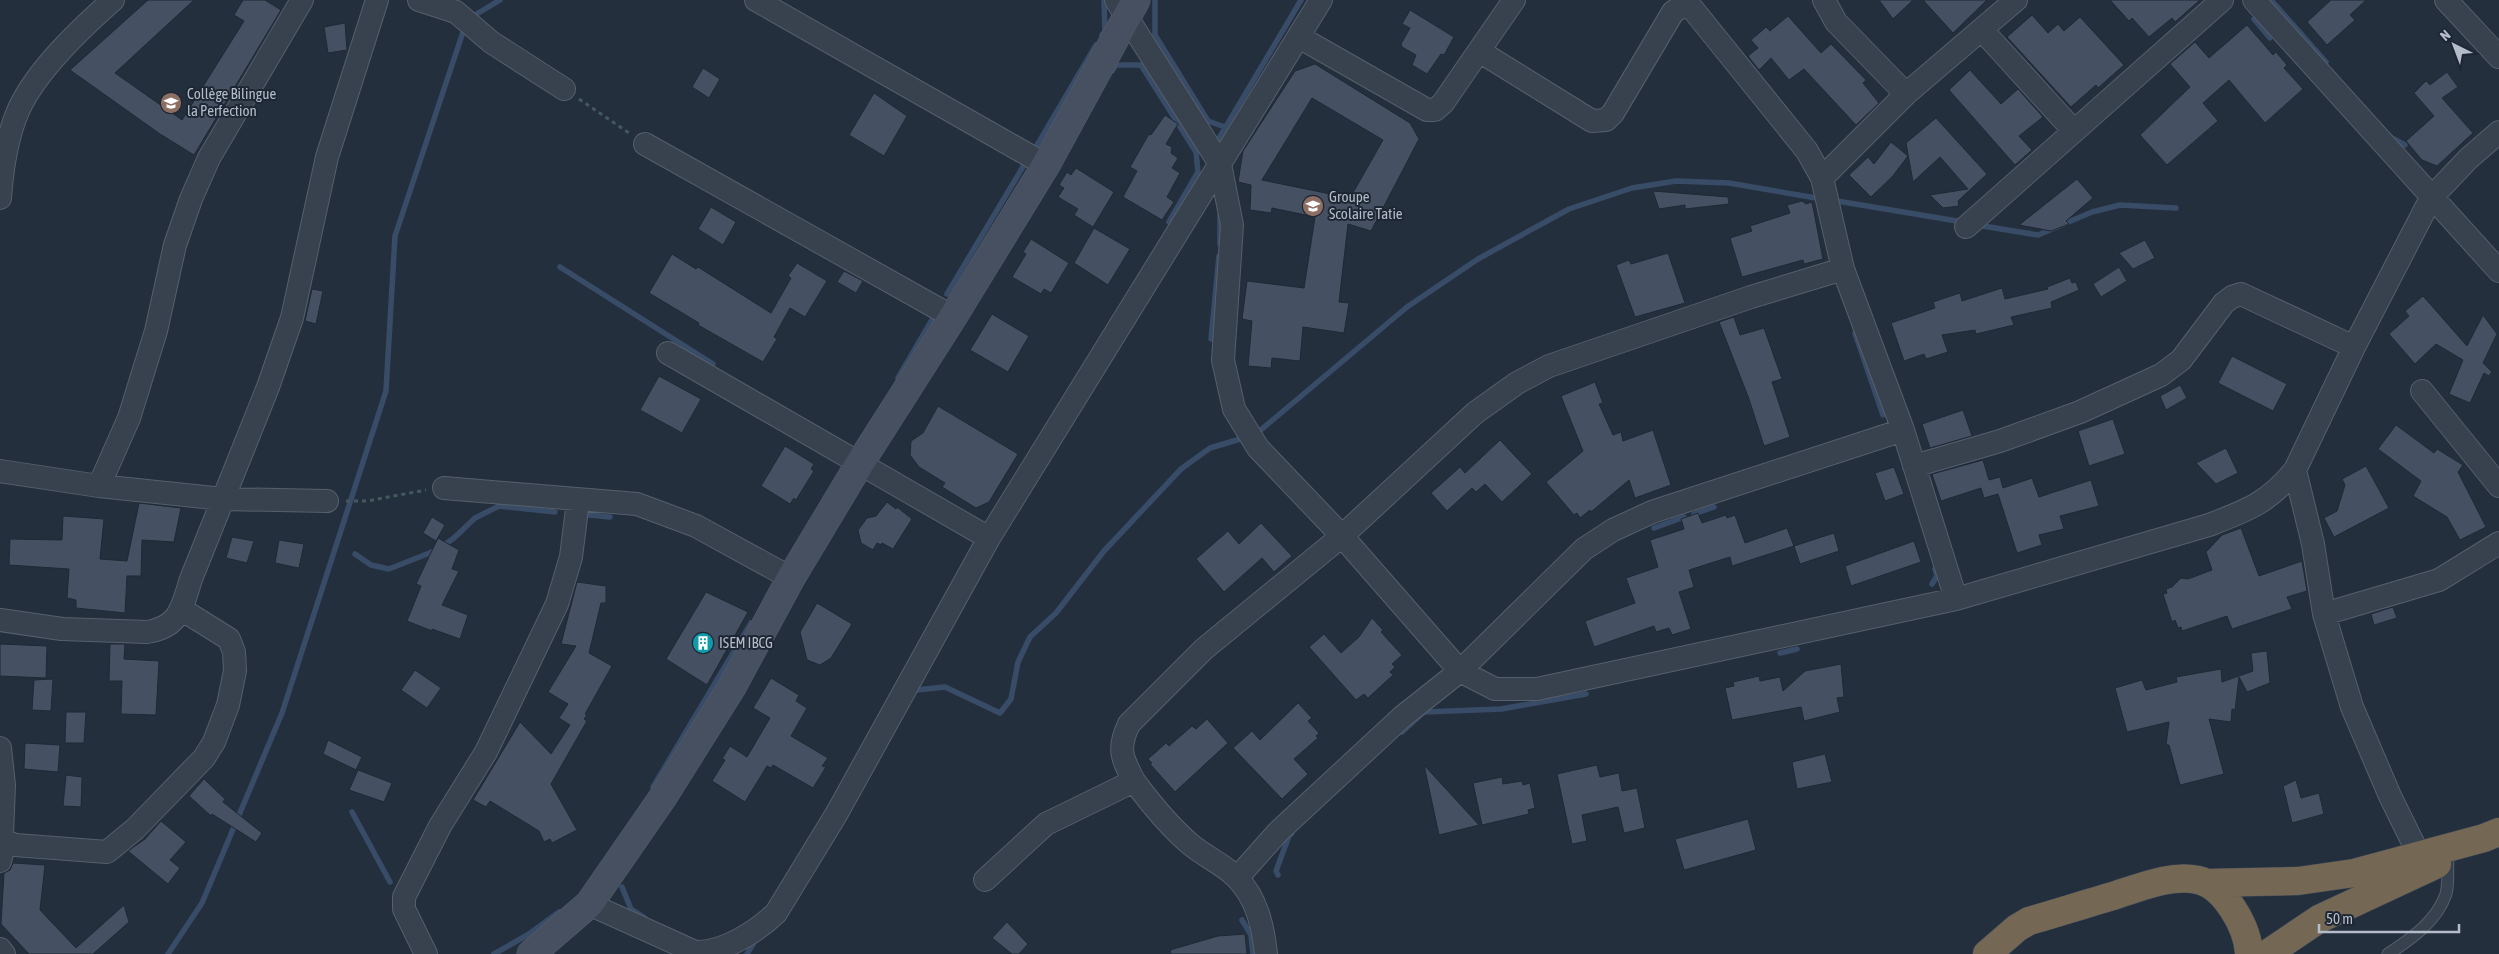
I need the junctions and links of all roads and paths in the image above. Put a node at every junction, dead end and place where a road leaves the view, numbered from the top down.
1 (113, 0) edge
2 (302, 0) edge
3 (377, 0) edge
4 (419, 0) edge
5 (756, 0) edge
6 (1321, 0) edge
7 (1514, 0) edge
8 (1824, 0) edge
9 (2016, 0) edge
10 (2222, 0) edge
11 (2254, 0) edge
12 (2446, 0) edge
13 (1126, 6) edge
14 (1982, 30) junction
15 (1299, 37) junction
16 (1479, 51) junction
17 (2499, 57) edge
18 (564, 89) joint
19 (1906, 94) junction
20 (2074, 131) junction
21 (2499, 132) edge
22 (645, 144) joint
23 (1220, 164) junction
24 (1046, 165) junction
25 (1822, 178) junction
26 (0, 198) edge
27 (2431, 198) junction
28 (1966, 227) dead end
29 (1843, 270) junction
30 (2499, 271) edge
31 (953, 317) junction
32 (2354, 348) junction
33 (668, 353) dead end
34 (2422, 391) dead end
35 (1903, 430) junction
36 (860, 463) junction
37 (1914, 466) junction
38 (2295, 470) junction
39 (0, 471) edge
40 (99, 486) junction
41 (2499, 486) edge
42 (444, 488) joint
43 (223, 500) junction
44 (578, 500) junction
45 (327, 501) joint
46 (1342, 536) junction
47 (989, 538) junction
48 (2499, 543) edge
49 (791, 578) junction
50 (1956, 599) junction
51 (181, 609) junction
52 (2324, 614) junction
53 (0, 620) edge
54 (1460, 671) junction
55 (0, 748) edge
56 (1134, 781) junction
57 (2494, 837) edge
58 (2, 851) edge
59 (2419, 855) junction
60 (2448, 859) junction
61 (1237, 878) junction
62 (985, 880) dead end
63 (2207, 883) junction
64 (589, 904) junction
65 (1997, 948) edge
66 (0, 949) edge
67 (4, 954) edge
68 (426, 954) edge
69 (531, 954) edge
70 (1266, 954) edge
71 (2250, 954) edge
72 (2266, 954) edge
73 (2388, 954) edge

1 - 26 street
2 - 40 street
3 - 43 street
4 - 18 street
5 - 24 street
6 - 15 street
7 - 16 street
8 - 19 street
9 - 14 street
10 - 20 street
11 - 27 street
12 - 17 street
13 - 23 street
13 - 24 main road
14 - 19 street
14 - 20 street
15 - 16 street
15 - 23 street
16 - 25 street
18 - 22 path
19 - 25 street
20 - 28 street
21 - 27 street
22 - 31 street
23 - 46 street
23 - 47 street
24 - 31 main road
25 - 29 street
27 - 30 street
27 - 32 street
29 - 35 street
29 - 46 street
31 - 36 main road
32 - 37 street
32 - 38 street
33 - 36 street
34 - 41 street
35 - 37 street
35 - 54 street
36 - 47 street
36 - 49 main road
37 - 50 street
38 - 50 street
38 - 52 street
39 - 40 street
40 - 43 street
42 - 44 street
42 - 45 path
43 - 45 street
43 - 51 street
44 - 49 street
44 - 68 street
46 - 54 street
46 - 56 street
47 - 64 street
48 - 52 street
49 - 64 main road
50 - 54 street
51 - 53 street
51 - 58 street
52 - 59 street
54 - 61 street
55 - 58 street
56 - 61 street
56 - 62 street
57 - 59 highway
57 - 60 highway
59 - 63 highway
60 - 72 highway
60 - 73 lane
61 - 70 street
63 - 65 highway
63 - 71 highway
64 - 69 main road
66 - 67 street

